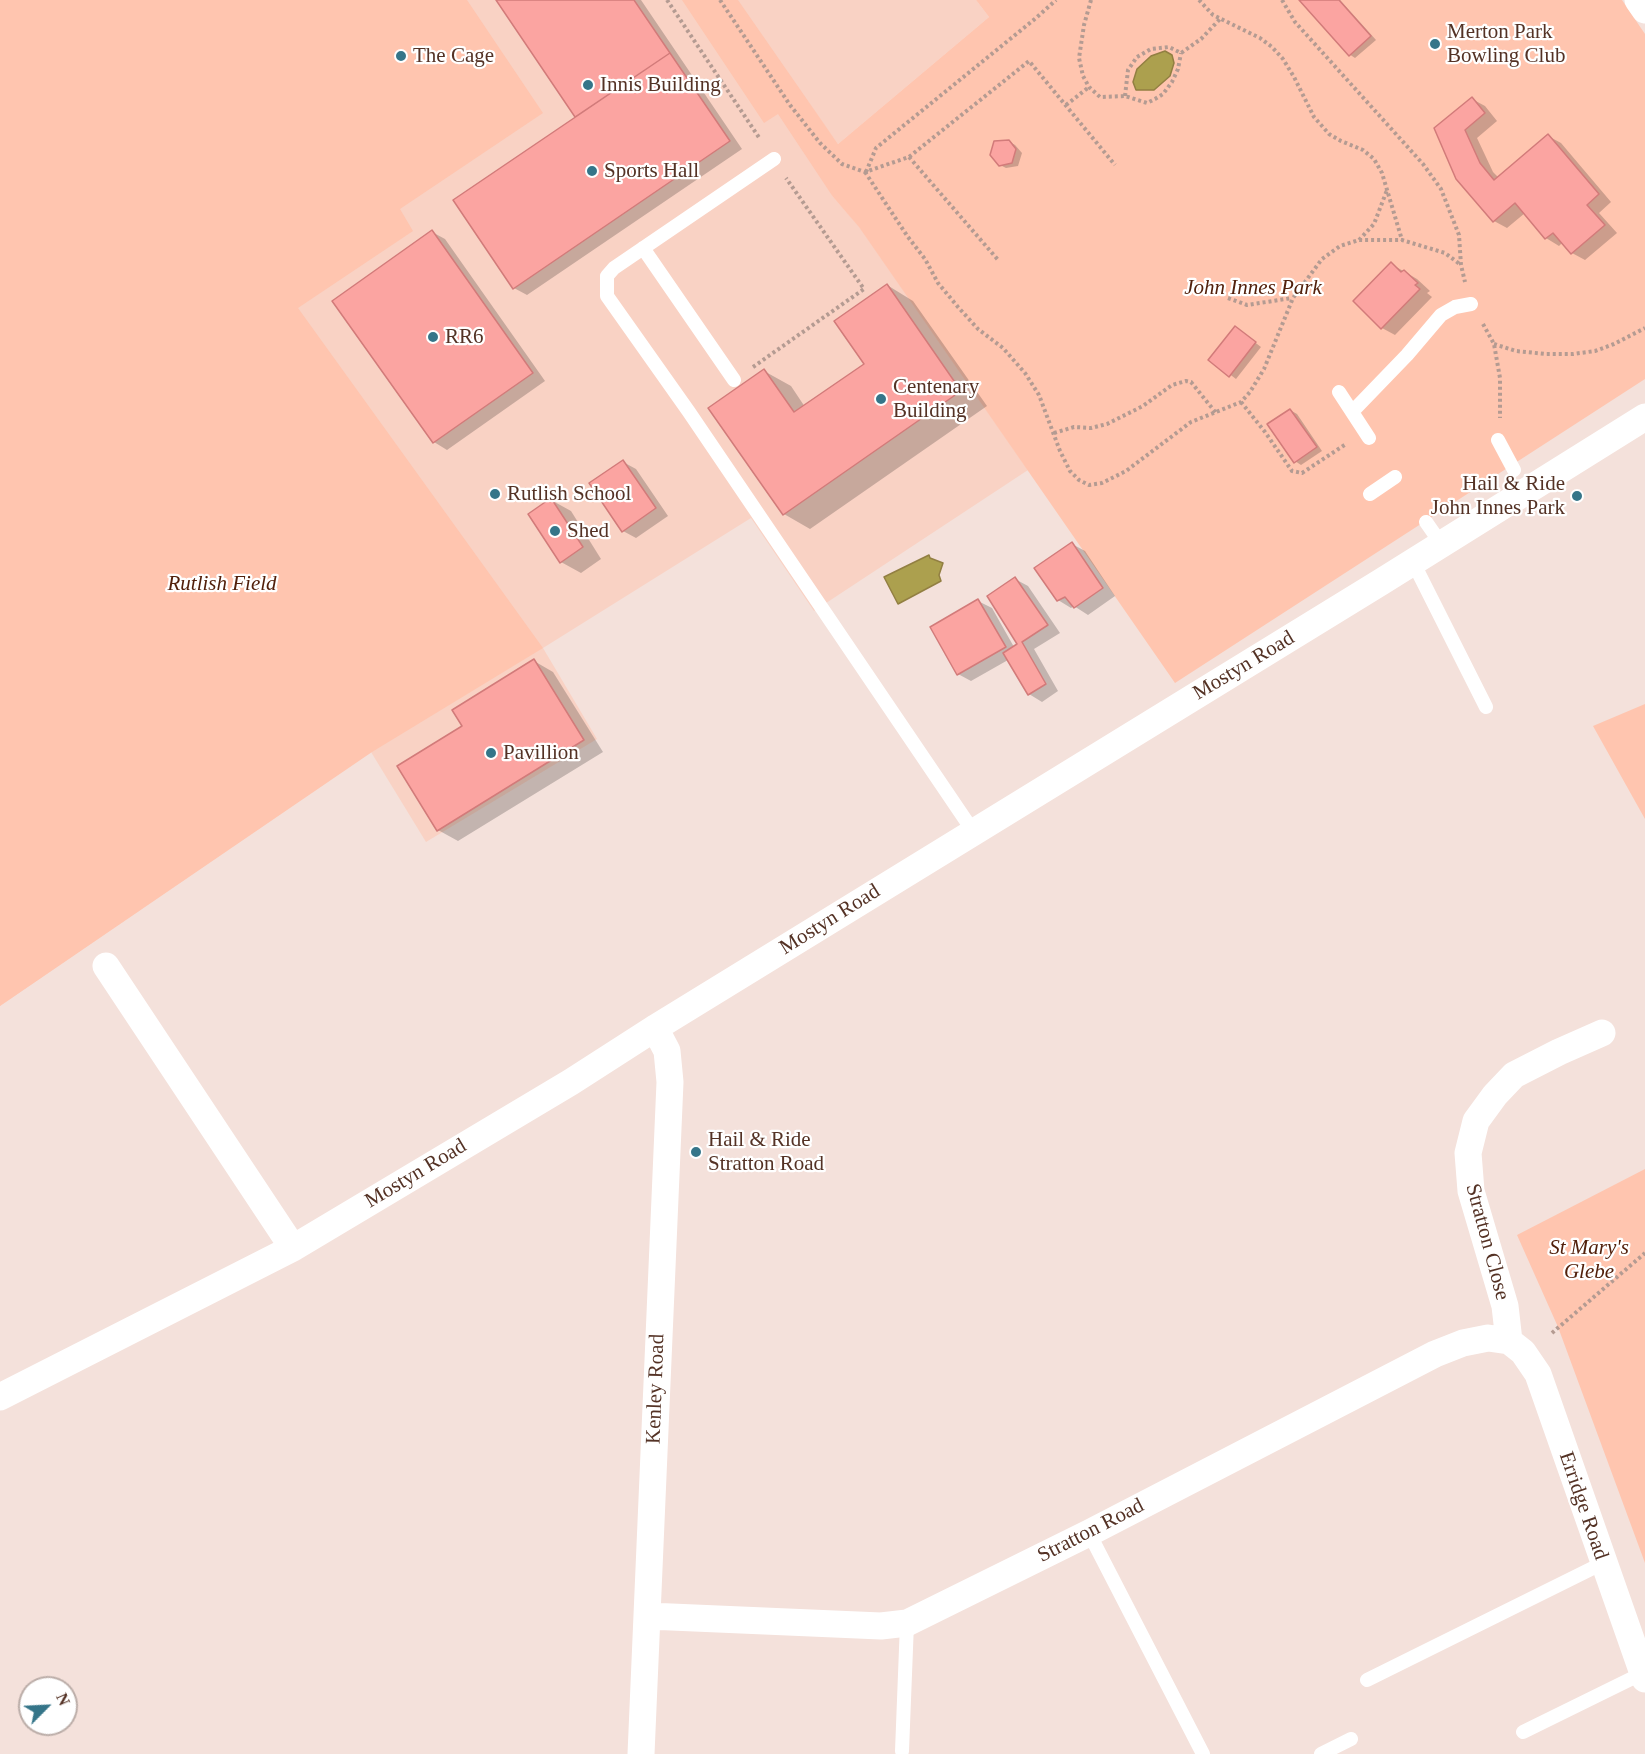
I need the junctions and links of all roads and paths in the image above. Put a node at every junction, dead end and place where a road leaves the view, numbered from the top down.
1 (668, 0) edge
2 (720, 0) edge
3 (1056, 0) edge
4 (1091, 0) edge
5 (1199, 0) edge
6 (1282, 0) edge
7 (1638, 0) edge
8 (1645, 10) edge
9 (1220, 19) junction
10 (1181, 53) junction
11 (1089, 87) junction
12 (1125, 96) junction
13 (1066, 105) junction
14 (909, 157) junction
15 (774, 159) junction
16 (1115, 165) dead end
17 (865, 172) junction
18 (1388, 189) junction
19 (1359, 240) junction
20 (1402, 240) junction
21 (643, 248) junction
22 (999, 261) dead end
23 (1461, 265) junction
24 (1228, 298) dead end
25 (1293, 298) junction
26 (1471, 304) junction
27 (1645, 328) edge
28 (1494, 344) junction
29 (734, 380) joint
30 (1340, 392) dead end
31 (1241, 402) junction
32 (1352, 412) junction
33 (1216, 413) junction
34 (1645, 417) edge
35 (1054, 433) junction
36 (1366, 434) joint
37 (1499, 440) joint
38 (1514, 470) dead end
39 (1395, 477) dead end
40 (1370, 494) dead end
41 (1426, 522) dead end
42 (1442, 545) junction
43 (1413, 562) junction
44 (1486, 707) dead end
45 (973, 831) junction
46 (106, 966) dead end
47 (655, 1028) junction
48 (1602, 1033) dead end
49 (293, 1248) junction
50 (1645, 1252) edge
51 (1552, 1333) dead end
52 (1509, 1341) junction
53 (0, 1397) edge
54 (1089, 1533) junction
55 (1603, 1563) junction
56 (648, 1616) junction
57 (906, 1623) junction
58 (1644, 1676) edge
59 (1367, 1680) dead end
60 (1523, 1732) dead end
61 (1352, 1739) dead end
62 (902, 1750) dead end
63 (641, 1754) edge
64 (1203, 1754) edge
65 (1321, 1754) edge

1 - 15 path
2 - 17 path
3 - 17 path
4 - 11 path
5 - 9 path
6 - 23 path
7 - 8 street
9 - 10 path
9 - 18 path
10 - 12 path
10 - 12 path
11 - 12 path
11 - 13 path
13 - 14 path
13 - 16 path
14 - 17 path
14 - 22 path
15 - 21 lane
15 - 29 path
17 - 35 path
18 - 19 path
18 - 20 path
19 - 20 path
19 - 25 path
20 - 23 path
21 - 29 lane
21 - 45 lane
23 - 26 path
24 - 25 path
25 - 31 path
26 - 28 path
26 - 32 lane
27 - 28 path
28 - 37 path
30 - 32 lane
31 - 33 path
31 - 36 path
32 - 36 lane
33 - 35 path
33 - 35 path
34 - 42 street, Mostyn Road
37 - 38 lane
39 - 40 lane
41 - 42 lane
42 - 43 street, Mostyn Road
43 - 44 lane
43 - 45 street, Mostyn Road
45 - 47 street, Mostyn Road
46 - 49 street
47 - 49 street, Mostyn Road
47 - 56 street, Kenley Road
48 - 52 street, Stratton Close
49 - 53 street, Mostyn Road
50 - 51 path
52 - 54 street, Stratton Road
52 - 55 street, Erridge Road
54 - 57 street, Stratton Road
54 - 64 lane
55 - 58 street, Erridge Road
55 - 59 lane
56 - 57 street, Stratton Road
56 - 63 street, Kenley Road
57 - 62 lane
58 - 60 lane
61 - 65 lane

